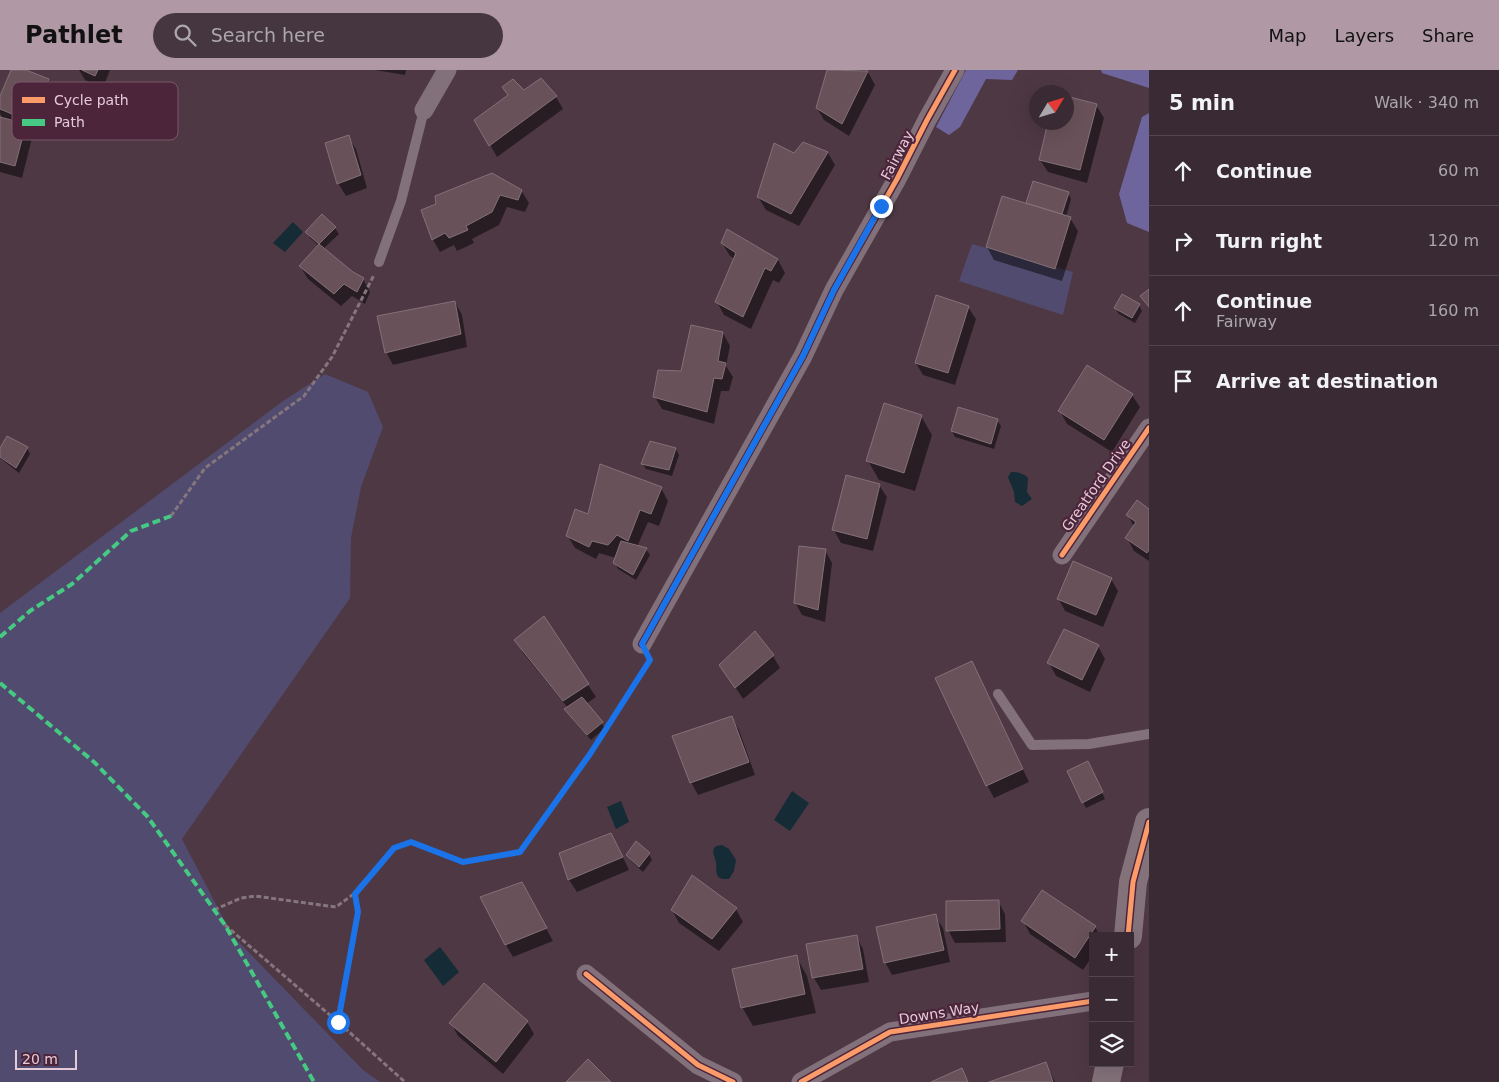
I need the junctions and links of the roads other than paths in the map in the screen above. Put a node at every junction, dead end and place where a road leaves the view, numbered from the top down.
1 (447, 70) edge
2 (955, 70) edge
3 (424, 110) joint
4 (379, 262) road end
5 (1149, 428) edge
6 (1062, 555) dead end
7 (642, 644) road end
8 (998, 694) dead end
9 (1149, 734) edge
10 (1149, 822) edge
11 (1128, 932) edge
12 (586, 974) dead end
13 (1089, 1001) edge
14 (1109, 1067) edge
15 (734, 1082) edge
16 (801, 1082) edge
17 (1106, 1082) edge

1 - 3 street
2 - 7 street, Fairway
3 - 4 lane
5 - 6 street, Greatford Drive
8 - 9 lane
10 - 11 street
12 - 15 street
13 - 16 street, Downs Way
14 - 17 street

